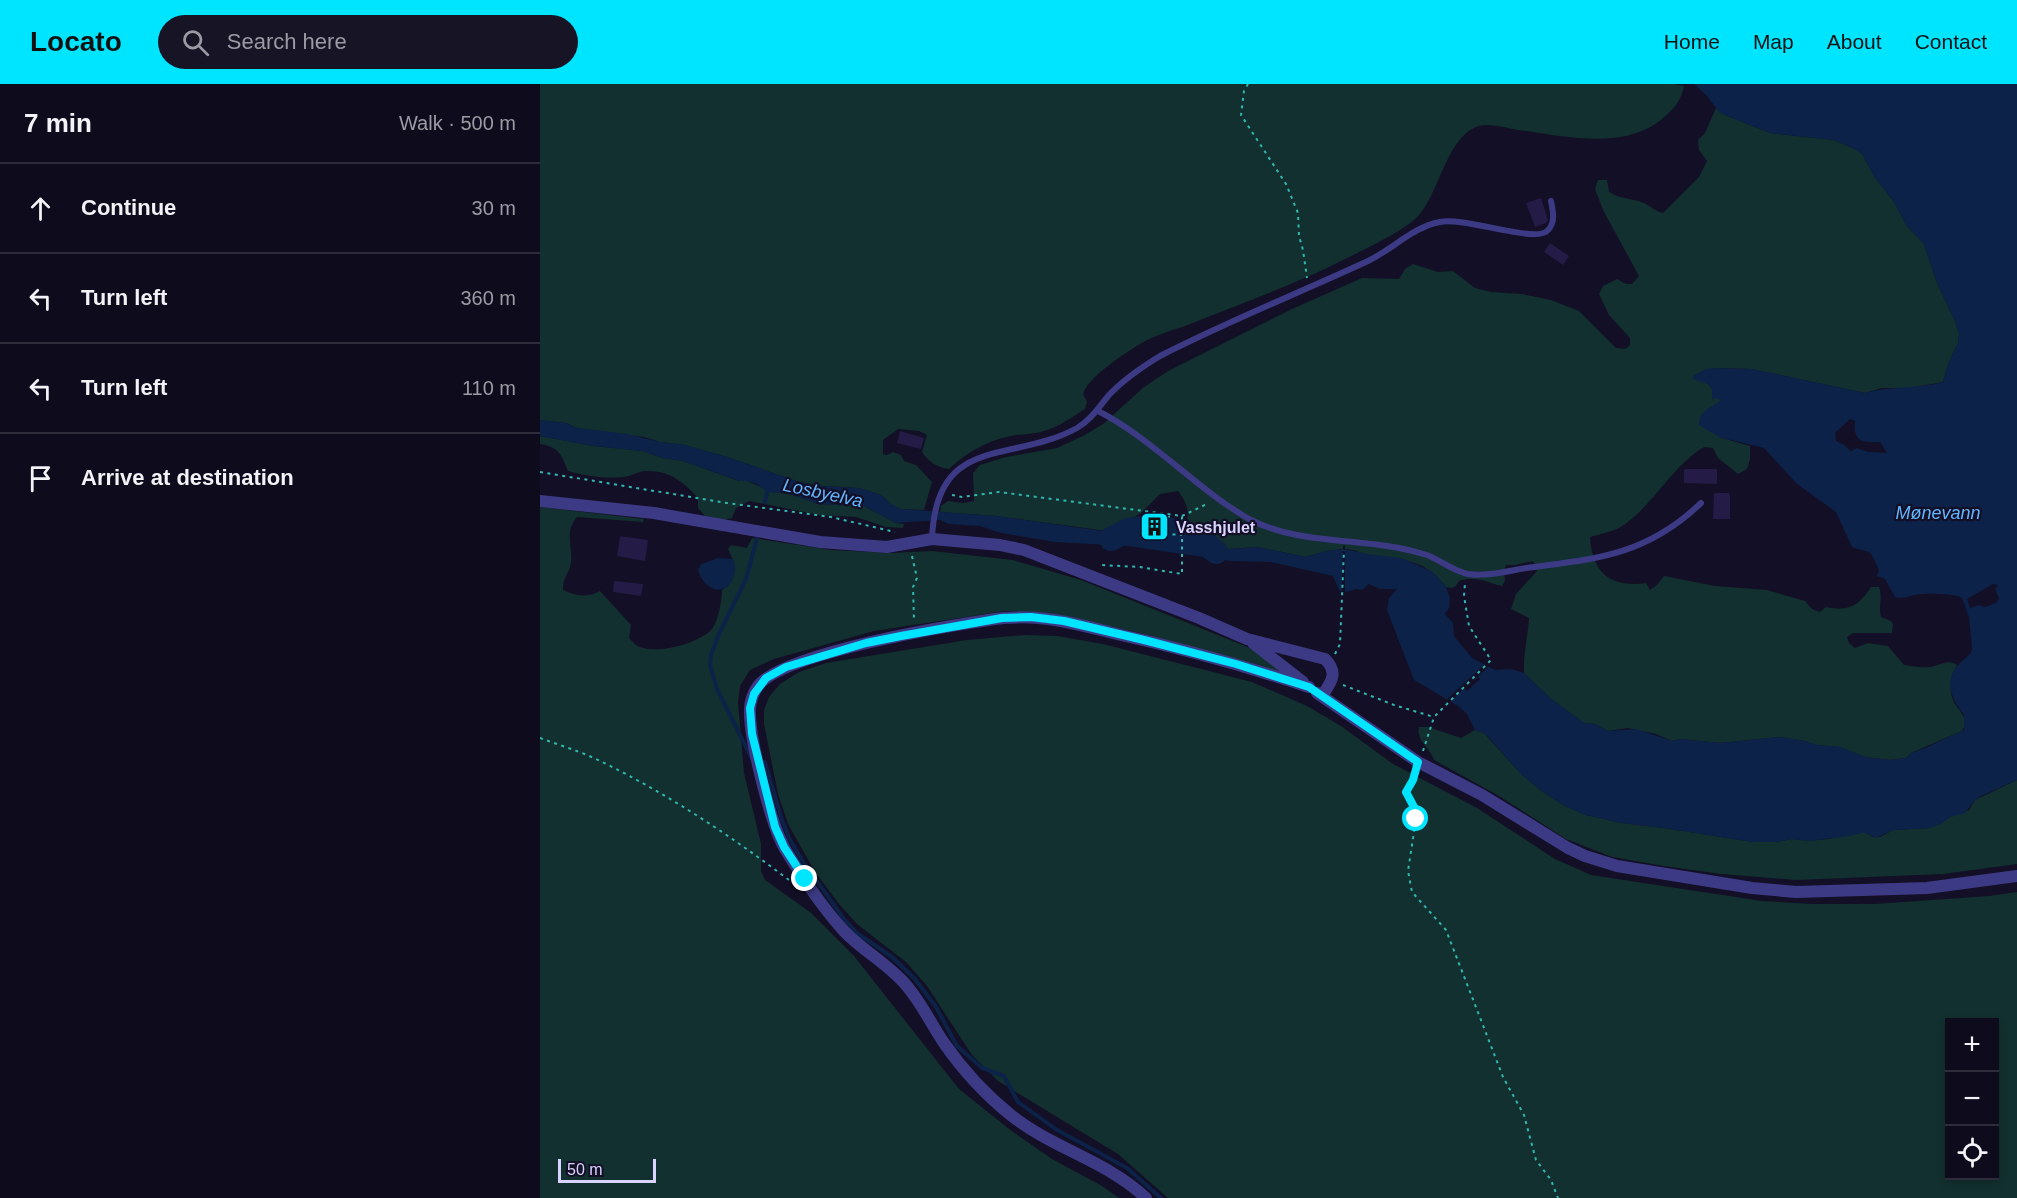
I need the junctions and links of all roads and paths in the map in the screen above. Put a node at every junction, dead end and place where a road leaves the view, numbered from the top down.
1 (1248, 84) edge
2 (1551, 201) dead end
3 (1309, 287) junction
4 (1098, 411) junction
5 (540, 472) edge
6 (941, 492) junction
7 (1218, 497) junction
8 (540, 501) edge
9 (1701, 503) dead end
10 (1169, 515) junction
11 (1182, 517) junction
12 (1148, 518) dead end
13 (900, 533) dead end
14 (1165, 534) dead end
15 (1182, 535) junction
16 (932, 539) junction
17 (909, 544) junction
18 (1344, 552) dead end
19 (1076, 569) junction
20 (1465, 574) junction
21 (913, 633) junction
22 (1247, 639) junction
23 (1331, 665) junction
24 (1332, 681) junction
25 (1309, 687) junction
26 (1322, 696) junction
27 (1434, 717) junction
28 (540, 738) edge
29 (1418, 762) junction
30 (2017, 876) edge
31 (797, 886) dead end
32 (1146, 1198) edge
33 (1558, 1198) edge

1 - 3 path
2 - 3 lane
3 - 4 lane
4 - 6 lane
4 - 7 lane
5 - 13 path
6 - 10 path
6 - 16 lane
7 - 11 path
7 - 20 lane
8 - 17 street
9 - 20 lane
10 - 11 path
10 - 12 path
11 - 15 path
14 - 15 path
15 - 19 path
16 - 17 street
16 - 19 street
17 - 21 path
18 - 23 path
19 - 22 street
20 - 27 path
21 - 25 street
21 - 32 street
22 - 23 street
22 - 25 street
23 - 24 street
24 - 26 street
24 - 27 path
25 - 26 street
26 - 29 street
27 - 29 path
28 - 31 path
29 - 30 street
29 - 33 path

